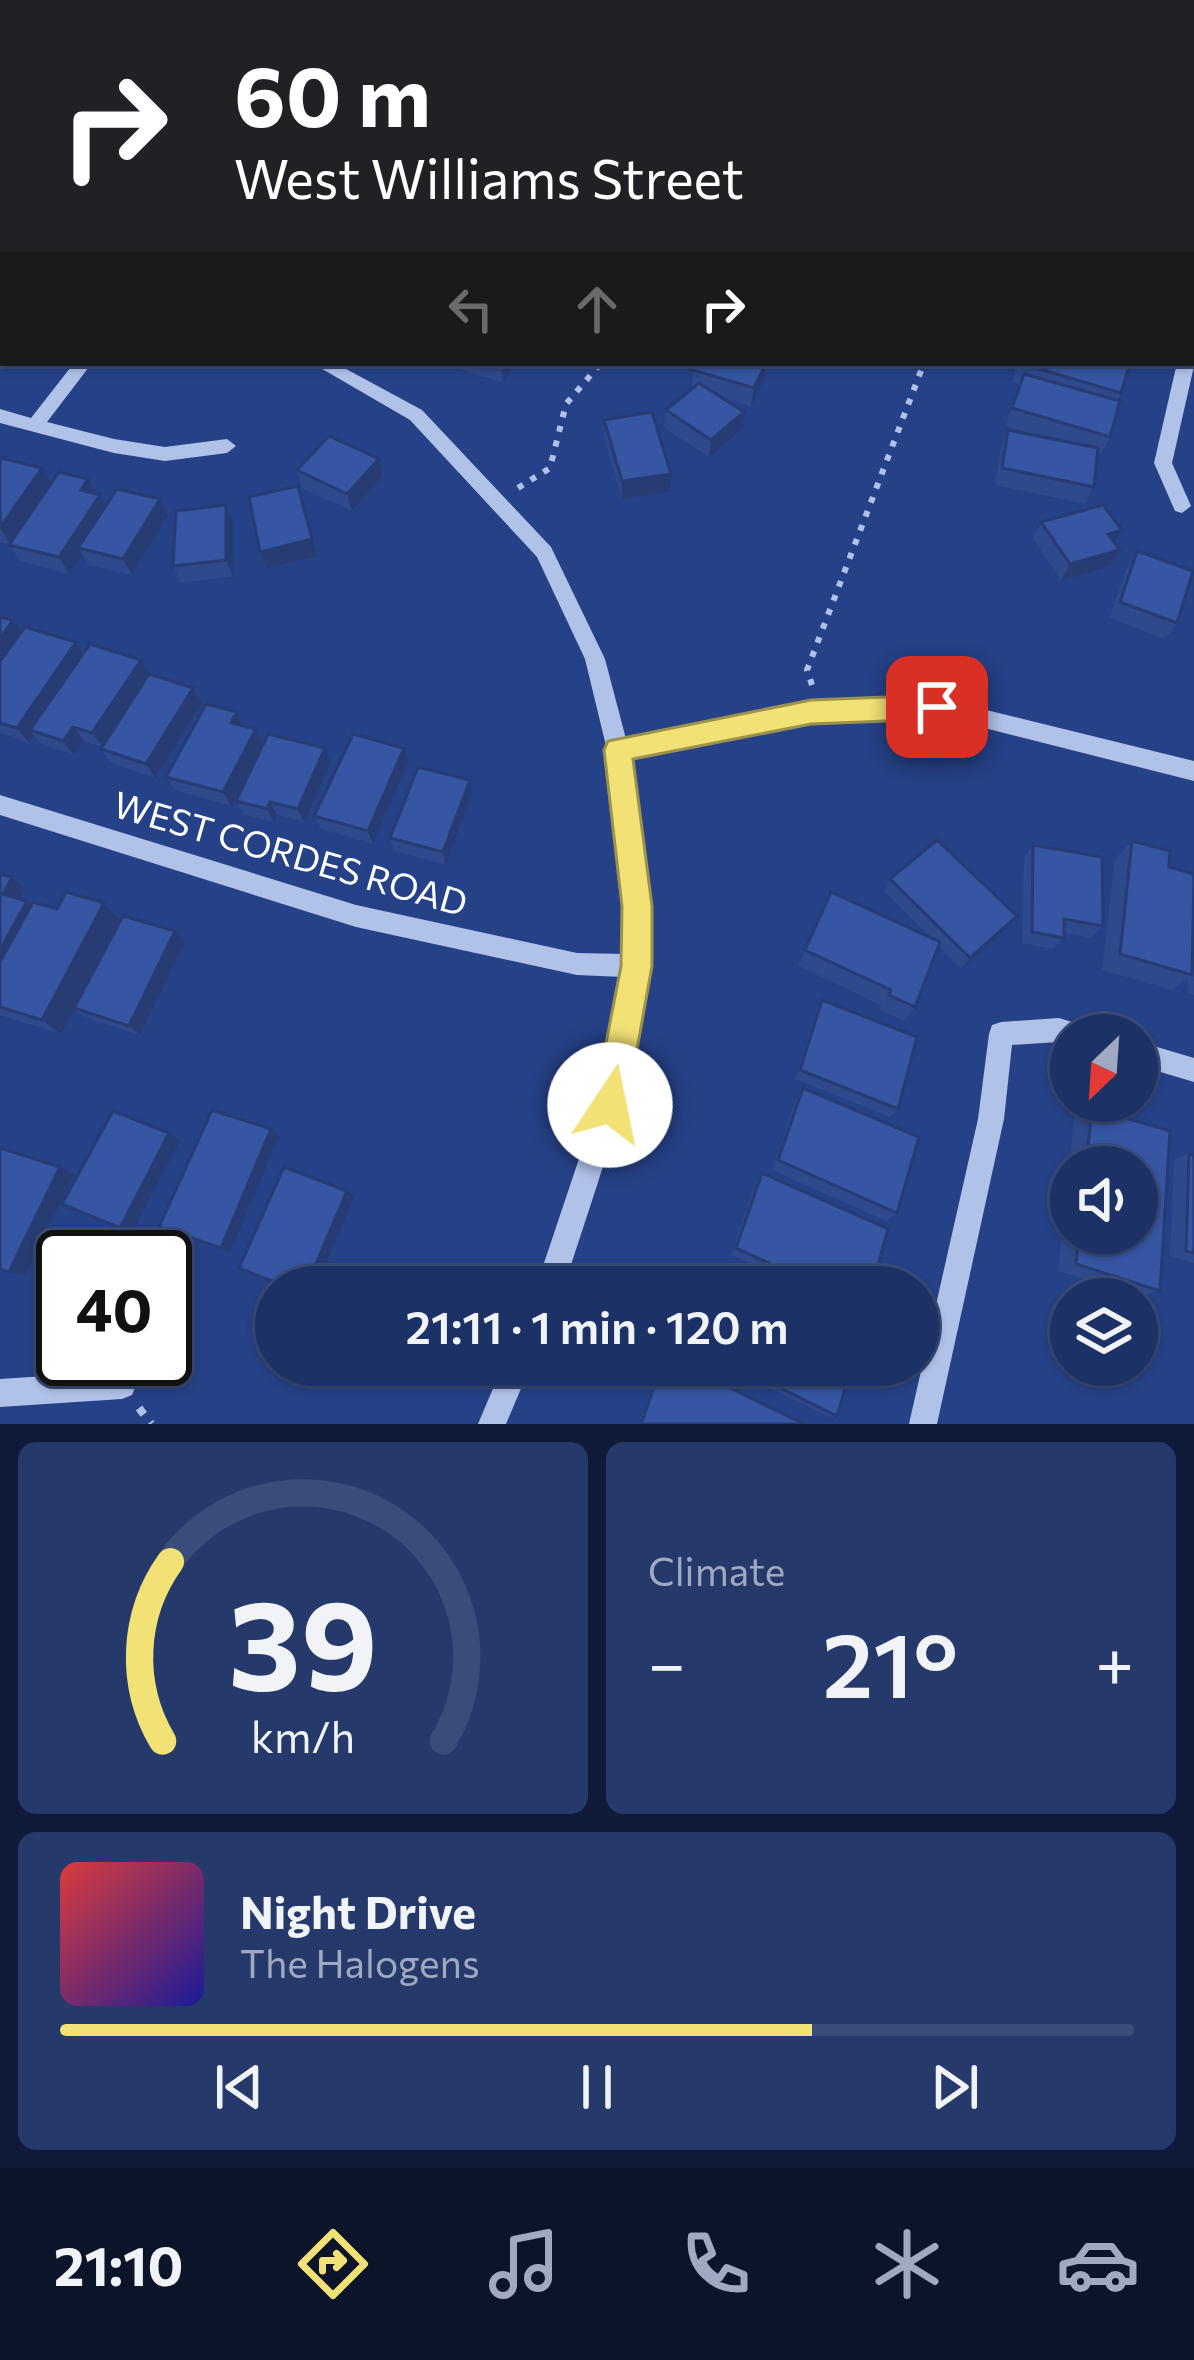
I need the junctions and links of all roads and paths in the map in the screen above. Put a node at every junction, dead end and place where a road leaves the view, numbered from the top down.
1 (81, 366) edge
2 (326, 366) edge
3 (598, 366) edge
4 (923, 366) edge
5 (1185, 366) edge
6 (0, 416) edge
7 (35, 425) junction
8 (226, 446) dead end
9 (495, 500) junction
10 (1182, 506) dead end
11 (819, 712) junction
12 (618, 750) junction
13 (1194, 771) edge
14 (0, 805) edge
15 (637, 966) junction
16 (1050, 1031) edge
17 (1158, 1059) edge
18 (1194, 1070) edge
19 (557, 1266) edge
20 (107, 1386) edge
21 (508, 1386) edge
22 (0, 1393) edge
23 (492, 1424) edge
24 (923, 1424) edge

1 - 7 street
2 - 9 street
3 - 9 path
4 - 11 path
5 - 10 street
6 - 7 street
7 - 8 street
9 - 12 street
11 - 12 street
11 - 13 street
12 - 15 street
14 - 15 street, WEST CORDES ROAD
15 - 19 street
16 - 24 street
17 - 18 street
20 - 22 street
21 - 23 street

